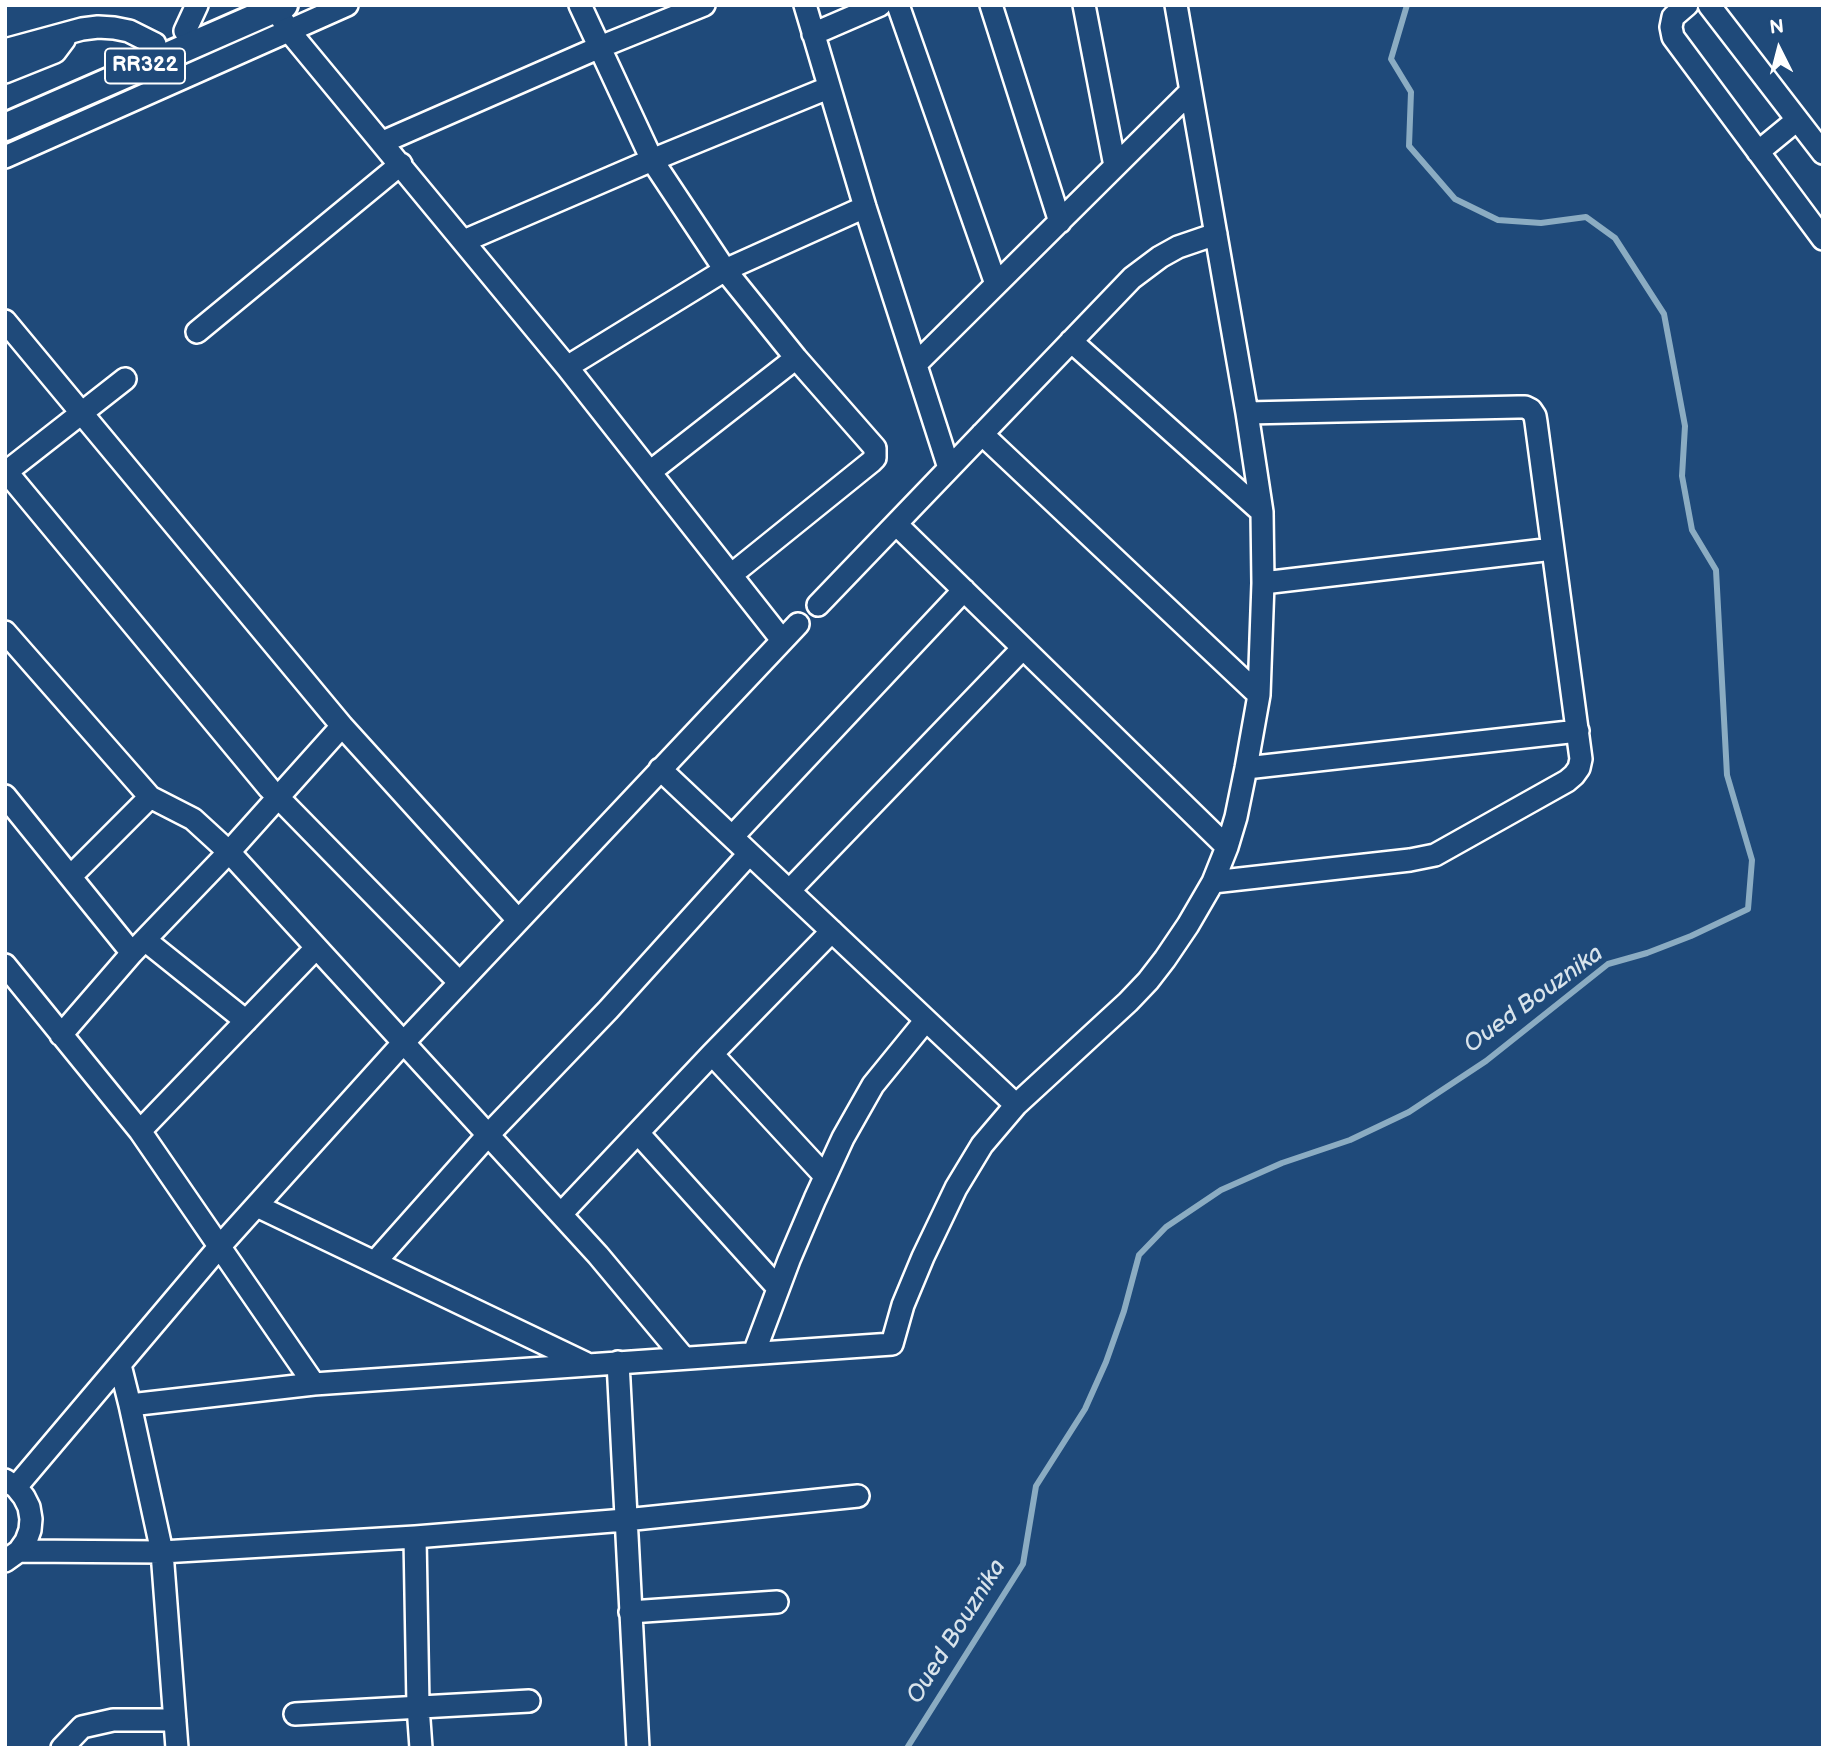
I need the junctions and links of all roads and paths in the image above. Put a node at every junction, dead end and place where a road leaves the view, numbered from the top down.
1 (197, 5) edge
2 (239, 5) edge
3 (347, 5) edge
4 (580, 5) edge
5 (704, 5) edge
6 (804, 5) edge
7 (880, 5) edge
8 (898, 5) edge
9 (991, 5) edge
10 (1084, 5) edge
11 (1177, 5) edge
12 (1686, 5) edge
13 (1709, 5) edge
14 (283, 15) edge
15 (185, 31) junction
16 (67, 33) junction
17 (813, 34) junction
18 (155, 44) junction
19 (600, 47) junction
20 (5, 50) edge
21 (5, 72) edge
22 (828, 88) junction
23 (1191, 91) junction
24 (5, 111) edge
25 (1797, 120) junction
26 (5, 127) edge
27 (383, 142) junction
28 (1758, 152) junction
29 (1823, 153) edge
30 (5, 157) edge
31 (652, 160) junction
32 (401, 164) junction
33 (1115, 166) junction
34 (865, 207) junction
35 (1060, 222) junction
36 (1216, 234) junction
37 (1823, 239) edge
38 (464, 241) junction
39 (725, 270) junction
40 (996, 284) junction
41 (5, 321) edge
42 (197, 332) dead end
43 (1070, 341) junction
44 (796, 358) junction
45 (916, 364) junction
46 (567, 367) junction
47 (125, 379) dead end
48 (1247, 413) junction
49 (81, 414) junction
50 (982, 434) junction
51 (949, 468) junction
52 (6, 472) edge
53 (650, 472) junction
54 (1262, 512) junction
55 (896, 524) junction
56 (1553, 550) junction
57 (731, 575) junction
58 (1263, 583) junction
59 (964, 590) junction
60 (818, 605) dead end
61 (798, 624) dead end
62 (5, 632) edge
63 (782, 640) junction
64 (1023, 648) junction
65 (1259, 695) junction
66 (342, 726) junction
67 (1578, 731) junction
68 (1247, 768) junction
69 (660, 769) junction
70 (5, 796) edge
71 (150, 797) junction
72 (278, 797) junction
73 (732, 837) junction
74 (1227, 848) junction
75 (229, 852) junction
76 (749, 854) junction
77 (71, 876) junction
78 (1213, 882) junction
79 (789, 891) junction
80 (518, 920) junction
81 (832, 931) junction
82 (138, 946) junction
83 (316, 948) junction
84 (5, 965) edge
85 (459, 982) junction
86 (926, 1020) junction
87 (246, 1021) junction
88 (61, 1035) junction
89 (404, 1042) junction
90 (712, 1054) junction
91 (1016, 1105) junction
92 (140, 1130) junction
93 (638, 1133) junction
94 (488, 1135) junction
95 (825, 1177) junction
96 (257, 1206) junction
97 (561, 1214) junction
98 (220, 1246) junction
99 (375, 1262) junction
100 (779, 1288) junction
101 (754, 1353) junction
102 (684, 1358) junction
103 (618, 1362) junction
104 (587, 1364) junction
105 (120, 1366) junction
106 (314, 1384) junction
107 (131, 1405) junction
108 (11, 1484) edge
109 (859, 1496) dead end
110 (625, 1520) junction
111 (415, 1537) junction
112 (162, 1552) junction
113 (12, 1556) edge
114 (778, 1602) dead end
115 (630, 1612) junction
116 (529, 1701) dead end
117 (418, 1706) junction
118 (295, 1714) dead end
119 (175, 1720) junction
120 (62, 1748) edge
121 (177, 1748) edge
122 (421, 1748) edge
123 (638, 1748) edge

1 - 15 street
2 - 15 main road, RR322
3 - 14 street
4 - 19 street
5 - 19 street
6 - 17 street
7 - 17 street
8 - 40 street
9 - 35 street
10 - 33 street
11 - 23 street
12 - 28 street
13 - 25 street
14 - 26 main road, RR322
14 - 27 street
14 - 30 street
15 - 18 main road, RR322
16 - 18 street
16 - 20 street
16 - 21 street
17 - 22 street
18 - 24 main road, RR322
19 - 27 street
19 - 31 street
22 - 31 street
22 - 34 street
23 - 33 street
23 - 36 street
25 - 28 street
25 - 29 street
27 - 32 street
28 - 37 street
31 - 38 street
31 - 39 street
32 - 38 street
32 - 42 street
33 - 35 street
34 - 39 street
34 - 45 street
35 - 40 street
36 - 43 street
36 - 48 street
38 - 46 street
39 - 44 street
39 - 46 street
40 - 45 street
41 - 49 street
43 - 50 street
43 - 54 street
44 - 53 street
44 - 57 street
45 - 51 street
46 - 53 street
47 - 49 street
48 - 54 street
48 - 56 street
49 - 52 street
49 - 66 street
50 - 51 street
50 - 65 street
51 - 55 street
52 - 72 street
53 - 57 street
54 - 58 street
55 - 59 street
55 - 60 street
56 - 58 street
56 - 67 street
57 - 63 street
58 - 65 street
59 - 64 street
59 - 73 street
61 - 63 street
62 - 71 street
63 - 69 street
64 - 74 street
64 - 79 street
65 - 68 street
66 - 72 street
66 - 80 street
67 - 68 street
67 - 78 street
68 - 74 street
69 - 73 street
69 - 80 street
70 - 77 street
71 - 75 street
71 - 77 street
72 - 75 street
72 - 85 street
73 - 76 street
74 - 78 street
75 - 82 street
75 - 83 street
76 - 79 street
76 - 94 street
77 - 82 street
78 - 91 street
79 - 81 street
80 - 85 street
81 - 86 street
81 - 90 street
82 - 87 street
82 - 88 street
83 - 87 street
83 - 89 street
84 - 88 street
85 - 89 street
86 - 91 street
86 - 95 street
87 - 92 street
88 - 92 street
89 - 94 street
89 - 96 street
90 - 93 street
90 - 95 street
91 - 101 street
92 - 98 street
93 - 97 street
93 - 100 street
94 - 97 street
94 - 99 street
95 - 100 street
96 - 98 street
96 - 99 street
97 - 102 street
98 - 105 street
98 - 106 street
99 - 104 street
100 - 101 street
101 - 102 street
102 - 103 street
103 - 104 street
103 - 110 street
104 - 106 street
105 - 107 street
105 - 108 street
106 - 107 street
107 - 112 street
108 - 113 street
109 - 110 street
110 - 111 street
110 - 115 street
111 - 112 street
111 - 117 street
112 - 113 street
112 - 119 street
114 - 115 street
115 - 123 street
116 - 117 street
117 - 118 street
117 - 122 street
119 - 120 street
119 - 121 street

